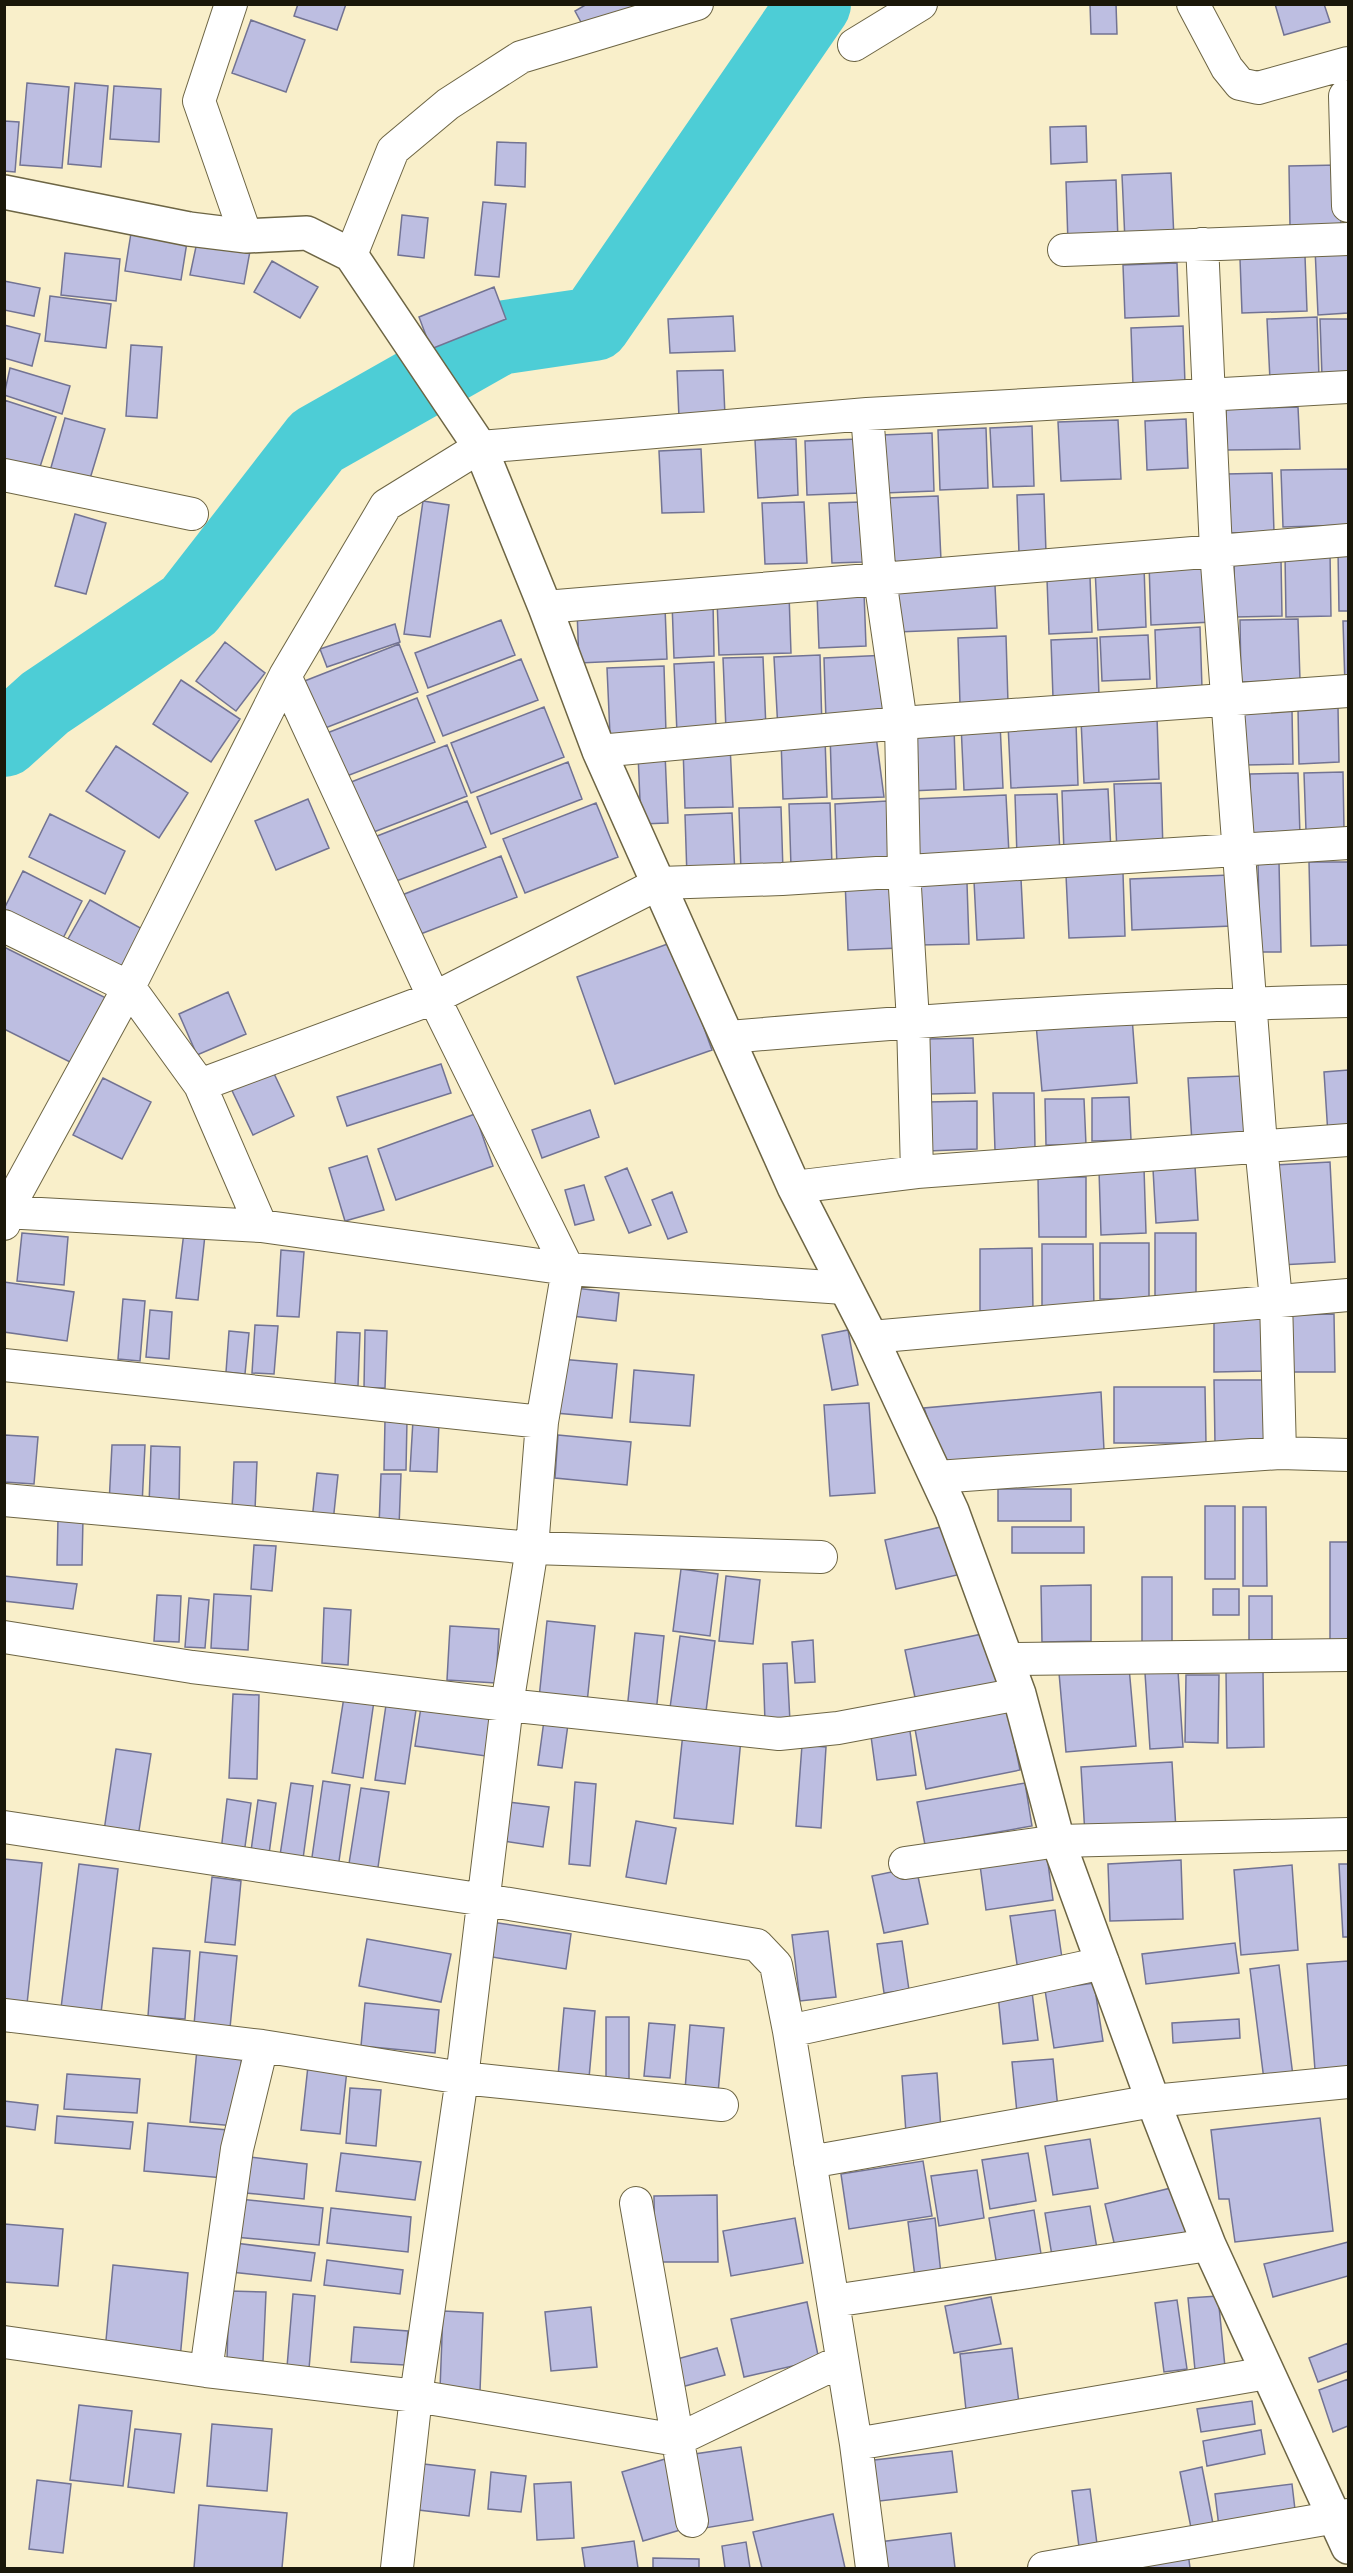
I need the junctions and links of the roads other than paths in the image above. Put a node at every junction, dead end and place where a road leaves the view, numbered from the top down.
1 (231, 4) edge
2 (697, 4) edge
3 (921, 4) edge
4 (1193, 4) edge
5 (854, 45) dead end
6 (1348, 63) edge
7 (1344, 96) dead end
8 (4, 192) edge
9 (1348, 206) edge
10 (246, 236) junction
11 (1348, 239) edge
12 (1202, 244) junction
13 (1064, 250) dead end
14 (351, 255) junction
15 (1348, 387) edge
16 (1209, 395) junction
17 (867, 414) junction
18 (480, 447) junction
19 (4, 475) edge
20 (192, 514) dead end
21 (1348, 540) edge
22 (1216, 550) junction
23 (880, 579) junction
24 (545, 606) junction
25 (285, 676) junction
26 (1348, 691) edge
27 (1229, 701) junction
28 (901, 723) junction
29 (599, 751) junction
30 (1348, 843) edge
31 (1239, 850) junction
32 (904, 871) junction
33 (660, 883) junction
34 (4, 926) edge
35 (129, 987) junction
36 (434, 998) junction
37 (1348, 1001) edge
38 (1250, 1003) junction
39 (914, 1021) junction
40 (729, 1037) junction
41 (200, 1085) junction
42 (1348, 1140) edge
43 (1261, 1145) junction
44 (917, 1172) junction
45 (794, 1187) junction
46 (5, 1216) edge
47 (261, 1226) junction
48 (568, 1269) junction
49 (844, 1288) junction
50 (1348, 1295) edge
51 (1276, 1300) junction
52 (871, 1337) junction
53 (4, 1365) edge
54 (542, 1422) junction
55 (1280, 1453) junction
56 (1348, 1455) edge
57 (937, 1477) junction
58 (4, 1500) edge
59 (532, 1548) junction
60 (821, 1557) dead end
61 (4, 1637) edge
62 (1348, 1655) edge
63 (1007, 1659) junction
64 (1019, 1694) junction
65 (507, 1705) junction
66 (4, 1827) edge
67 (1348, 1834) edge
68 (1058, 1841) junction
69 (905, 1863) dead end
70 (485, 1900) junction
71 (1103, 1963) junction
72 (4, 2015) edge
73 (789, 2031) junction
74 (262, 2046) junction
75 (462, 2078) junction
76 (1348, 2082) edge
77 (1153, 2101) junction
78 (722, 2105) dead end
79 (810, 2162) junction
80 (636, 2203) dead end
81 (1209, 2246) junction
82 (833, 2301) junction
83 (4, 2342) edge
84 (841, 2361) junction
85 (206, 2371) junction
86 (1267, 2373) junction
87 (416, 2396) junction
88 (677, 2440) junction
89 (856, 2444) junction
90 (1342, 2515) edge
91 (692, 2521) dead end
92 (1348, 2547) edge
93 (397, 2568) edge
94 (872, 2568) edge
95 (1044, 2568) edge

1 - 10 street
2 - 14 street
3 - 5 street
4 - 6 street
7 - 9 street
8 - 10 street
10 - 14 street
11 - 12 street
12 - 13 street
12 - 16 street
14 - 18 street
15 - 16 street
16 - 17 street
16 - 22 street
17 - 18 street
17 - 23 street
18 - 24 street
18 - 25 street
19 - 20 street
21 - 22 street
22 - 23 street
22 - 27 street
23 - 24 street
23 - 28 street
24 - 29 street
25 - 35 street
25 - 36 street
26 - 27 street
27 - 28 street
27 - 31 street
28 - 29 street
28 - 32 street
29 - 33 street
30 - 31 street
31 - 32 street
31 - 38 street
32 - 33 street
32 - 39 street
33 - 36 street
33 - 40 street
34 - 35 street
35 - 41 street
35 - 46 street
36 - 41 street
36 - 48 street
37 - 38 street
38 - 39 street
38 - 43 street
39 - 40 street
39 - 44 street
40 - 45 street
41 - 47 street
42 - 43 street
43 - 44 street
43 - 51 street
44 - 45 street
45 - 49 street
46 - 47 street
47 - 48 street
48 - 49 street
48 - 54 street
49 - 52 street
50 - 51 street
51 - 52 street
51 - 55 street
52 - 57 street
53 - 54 street
54 - 59 street
55 - 56 street
55 - 57 street
57 - 63 street
58 - 59 street
59 - 60 street
59 - 65 street
61 - 65 street
62 - 63 street
63 - 64 street
64 - 65 street
64 - 68 street
65 - 70 street
66 - 70 street
67 - 68 street
68 - 69 street
68 - 71 street
70 - 73 street
70 - 75 street
71 - 73 street
71 - 77 street
72 - 74 street
73 - 79 street
74 - 75 street
74 - 85 street
75 - 78 street
75 - 87 street
76 - 77 street
77 - 79 street
77 - 81 street
79 - 82 street
80 - 88 street
81 - 82 street
81 - 86 street
82 - 84 street
83 - 85 street
84 - 88 street
84 - 89 street
85 - 87 street
86 - 89 street
86 - 90 street
87 - 88 street
87 - 93 street
88 - 91 street
89 - 94 street
90 - 92 street
90 - 95 street

